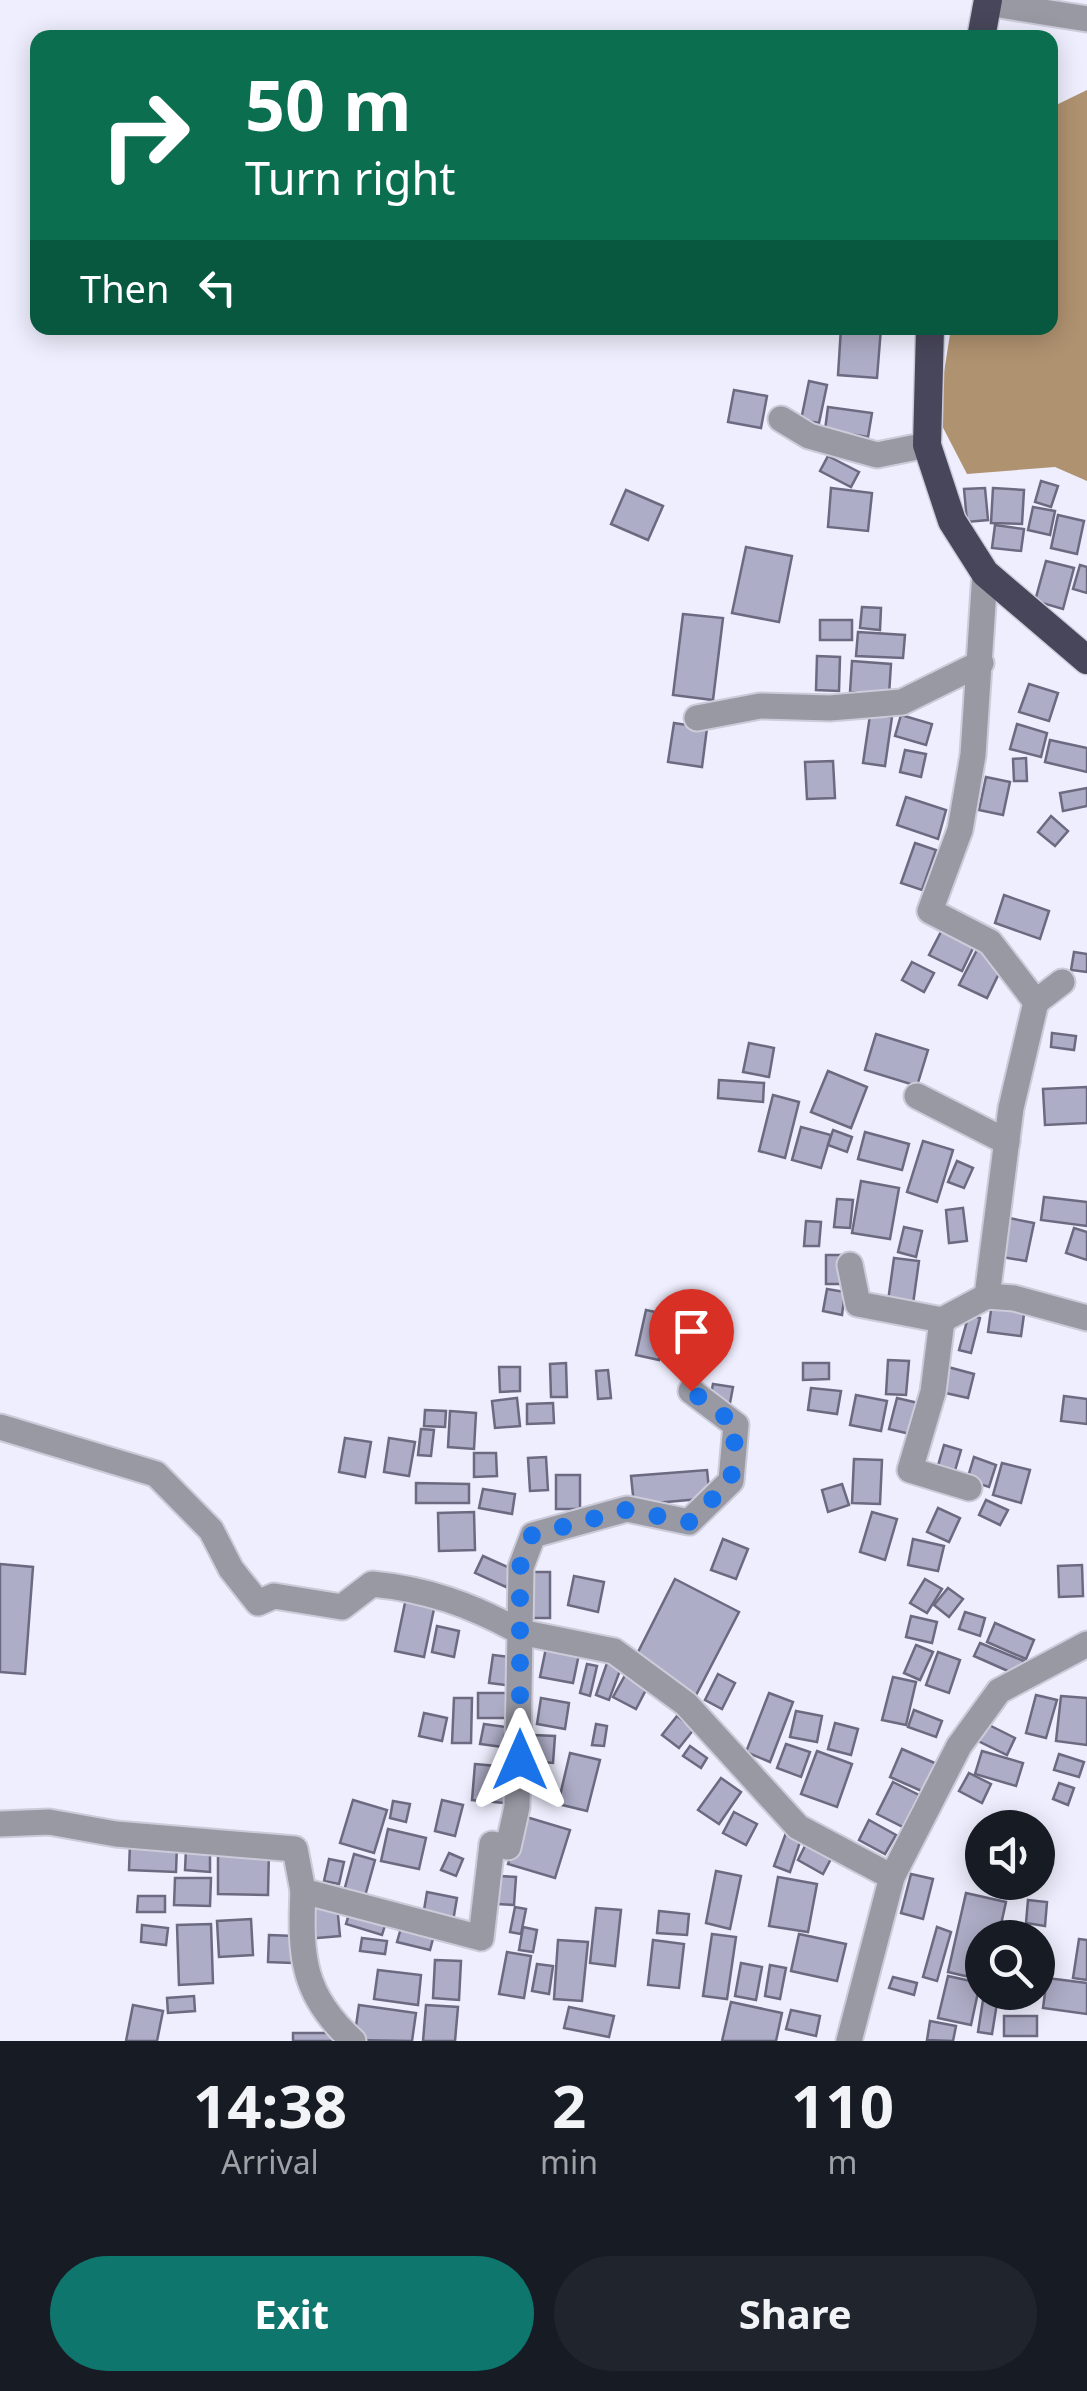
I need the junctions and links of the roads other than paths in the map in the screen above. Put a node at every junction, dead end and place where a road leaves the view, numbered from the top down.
1 (988, 2) edge
2 (1087, 20) edge
3 (983, 30) edge
4 (930, 335) edge
5 (781, 419) dead end
6 (927, 444) junction
7 (985, 573) junction
8 (1087, 660) edge
9 (981, 663) junction
10 (697, 718) dead end
11 (1062, 982) dead end
12 (1036, 1002) junction
13 (917, 1096) dead end
14 (1006, 1142) junction
15 (850, 1266) dead end
16 (987, 1296) junction
17 (1087, 1318) edge
18 (942, 1320) junction
19 (691, 1391) dead end
20 (0, 1428) edge
21 (970, 1488) dead end
22 (520, 1632) junction
23 (1087, 1644) edge
24 (0, 1824) edge
25 (892, 1877) junction
26 (302, 1891) junction
27 (352, 2041) edge
28 (849, 2041) edge

1 - 2 street
1 - 3 highway
4 - 6 highway
5 - 6 street
6 - 7 highway
7 - 8 highway
7 - 9 street
9 - 10 street
9 - 12 street
11 - 12 street
12 - 14 street
13 - 14 street
14 - 16 street
15 - 18 street
16 - 17 street
16 - 18 street
18 - 21 street
19 - 22 street
20 - 22 street
22 - 25 street
22 - 26 street
23 - 25 street
24 - 26 street
25 - 28 street
26 - 27 street

